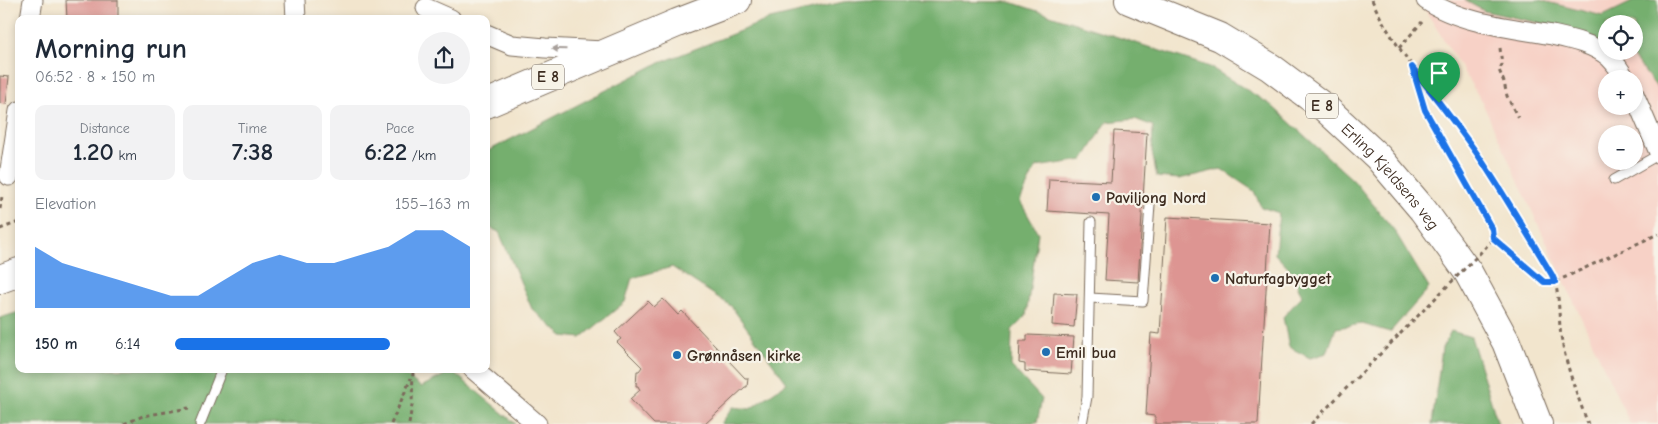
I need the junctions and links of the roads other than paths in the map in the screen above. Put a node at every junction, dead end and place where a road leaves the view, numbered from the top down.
1 (33, 0) edge
2 (296, 0) edge
3 (737, 0) edge
4 (1128, 0) edge
5 (1431, 4) edge
6 (426, 9) edge
7 (31, 15) edge
8 (296, 15) edge
9 (441, 15) edge
10 (490, 36) edge
11 (608, 51) junction
12 (1618, 70) edge
13 (490, 101) edge
14 (1643, 115) edge
15 (15, 138) edge
16 (1658, 150) edge
17 (1658, 155) edge
18 (9, 176) dead end
19 (1614, 180) dead end
20 (1150, 205) dead end
21 (1091, 222) dead end
22 (15, 273) edge
23 (0, 279) edge
24 (1090, 298) junction
25 (220, 373) edge
26 (478, 373) edge
27 (200, 424) edge
28 (537, 424) edge
29 (1082, 424) edge
30 (1538, 424) edge

1 - 7 street
2 - 8 street
3 - 11 highway, E 8
4 - 30 highway, Erling Kjeldsens veg / E 8
5 - 12 street
6 - 9 street
11 -> 10 street
11 - 13 highway, E 8
14 - 16 street
15 - 18 street
17 - 19 lane
20 - 24 lane
21 - 24 lane
22 - 23 highway
24 - 29 lane
25 - 27 lane
26 - 28 street

